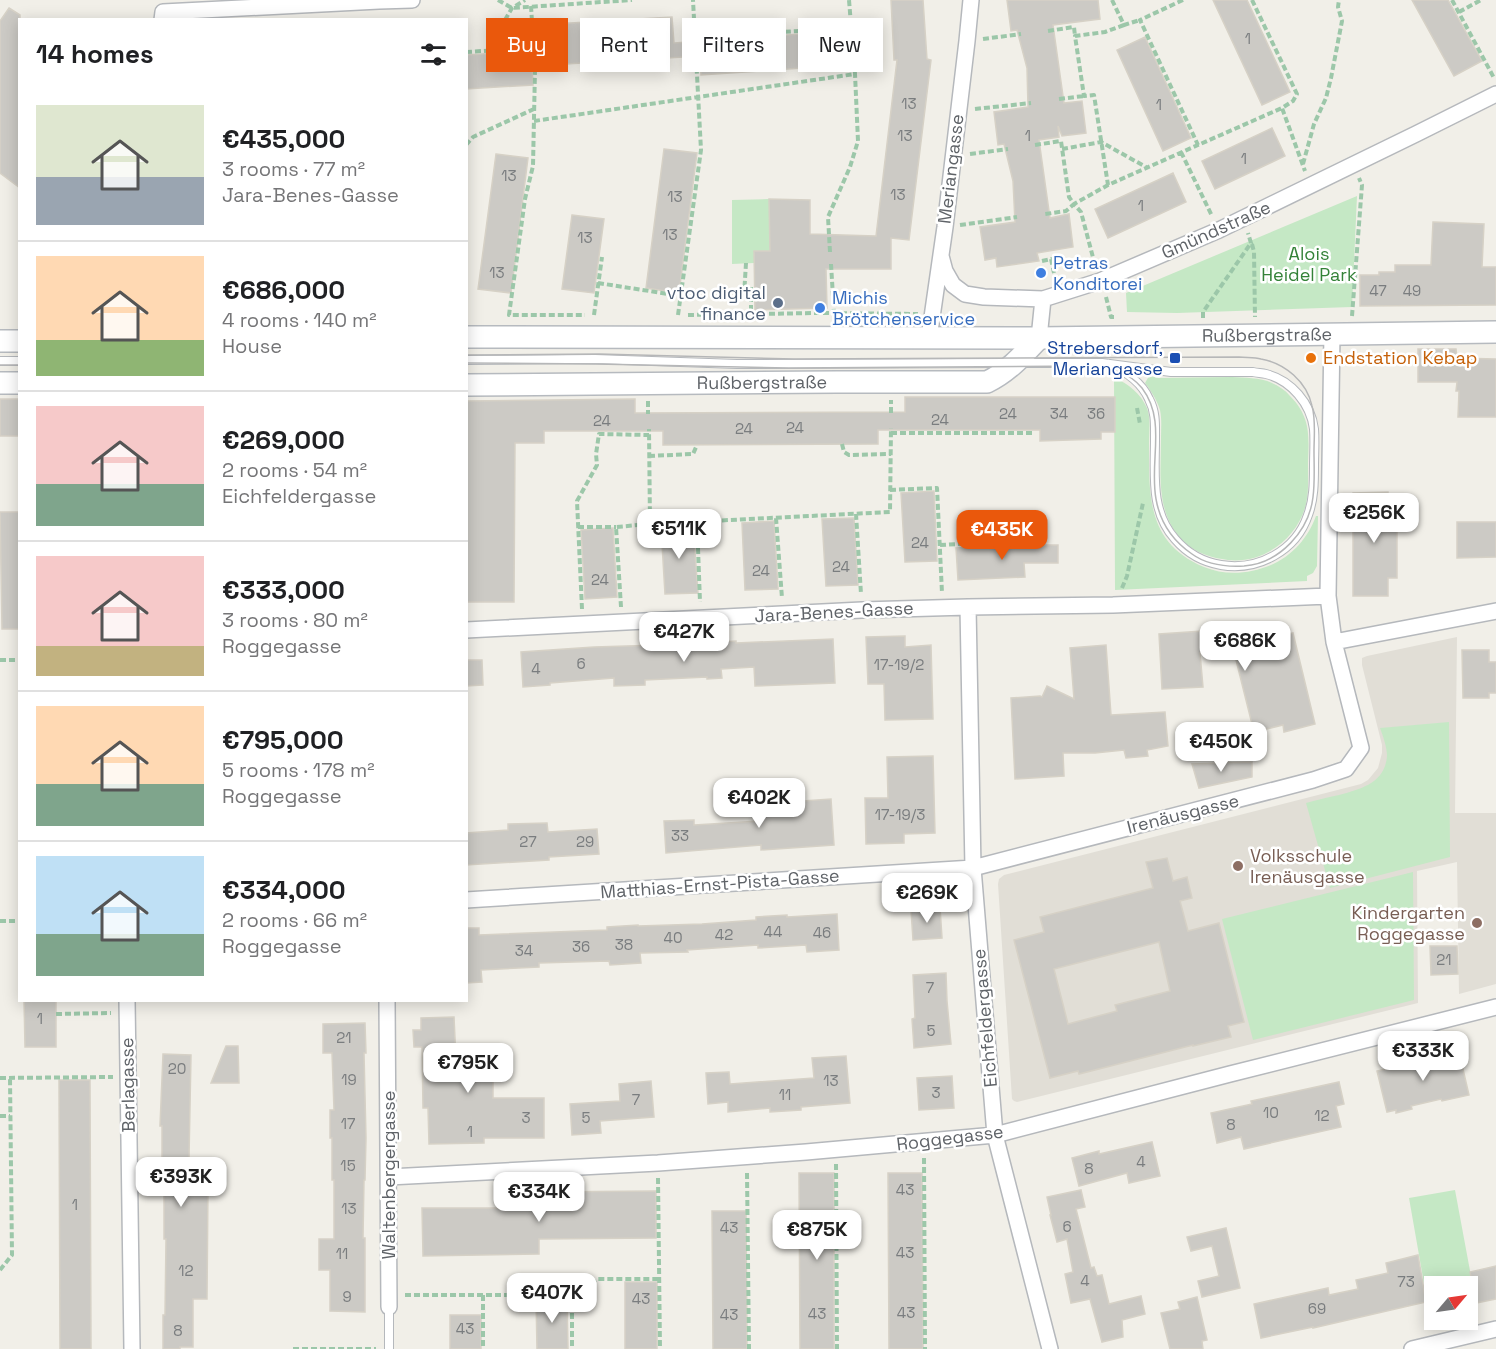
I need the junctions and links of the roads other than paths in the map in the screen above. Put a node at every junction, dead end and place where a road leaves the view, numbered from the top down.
1 (412, 0) edge
2 (971, 0) edge
3 (379, 1) edge
4 (163, 10) edge
5 (191, 10) edge
6 (1496, 94) edge
7 (940, 256) junction
8 (1043, 299) junction
9 (1496, 332) edge
10 (1342, 333) junction
11 (468, 337) edge
12 (929, 338) junction
13 (1039, 338) junction
14 (0, 341) edge
15 (18, 342) edge
16 (468, 360) edge
17 (0, 361) edge
18 (18, 361) edge
19 (1015, 363) junction
20 (1109, 364) junction
21 (0, 383) edge
22 (18, 383) edge
23 (468, 385) edge
24 (1329, 596) junction
25 (968, 607) junction
26 (1496, 611) edge
27 (468, 630) edge
28 (1334, 642) junction
29 (973, 868) junction
30 (468, 900) edge
31 (127, 1002) edge
32 (387, 1002) edge
33 (1496, 1007) edge
34 (995, 1136) junction
35 (389, 1177) junction
36 (389, 1301) joint
37 (1496, 1329) edge
38 (132, 1349) edge
39 (389, 1349) edge
40 (1050, 1349) edge
41 (1412, 1349) edge

1 - 3 street
2 - 7 street, Meriangasse
3 - 5 street
4 - 5 street
6 - 8 street, Gmündstraße
7 - 8 street, Gmündstraße
7 - 12 street, Meriangasse
8 - 13 street
9 - 10 street, Rußbergstraße
10 - 13 street, Rußbergstraße
10 - 24 street, Irenäusgasse
11 - 12 street, Rußbergstraße
12 - 13 street, Rußbergstraße
13 - 19 street, Rußbergstraße
14 - 15 street
16 - 19 lane
17 - 18 lane
19 - 20 lane
19 - 23 street, Rußbergstraße
20 - 20 lane
21 - 22 street
24 - 25 street, Jara-Benes-Gasse
24 - 28 street, Irenäusgasse
25 - 27 street, Jara-Benes-Gasse
25 - 29 street, Eichfeldergasse
26 - 28 street
28 - 29 street, Irenäusgasse
29 - 30 street, Matthias-Ernst-Pista-Gasse
29 - 34 street, Eichfeldergasse
31 - 38 street, Berlagasse
32 - 35 street, Waltenbergergasse
33 - 34 street, Roggegasse
34 - 35 street, Roggegasse
34 - 40 street, Eichfeldergasse
35 - 36 street, Waltenbergergasse
36 - 39 lane, Waltenbergergasse
37 - 41 street

